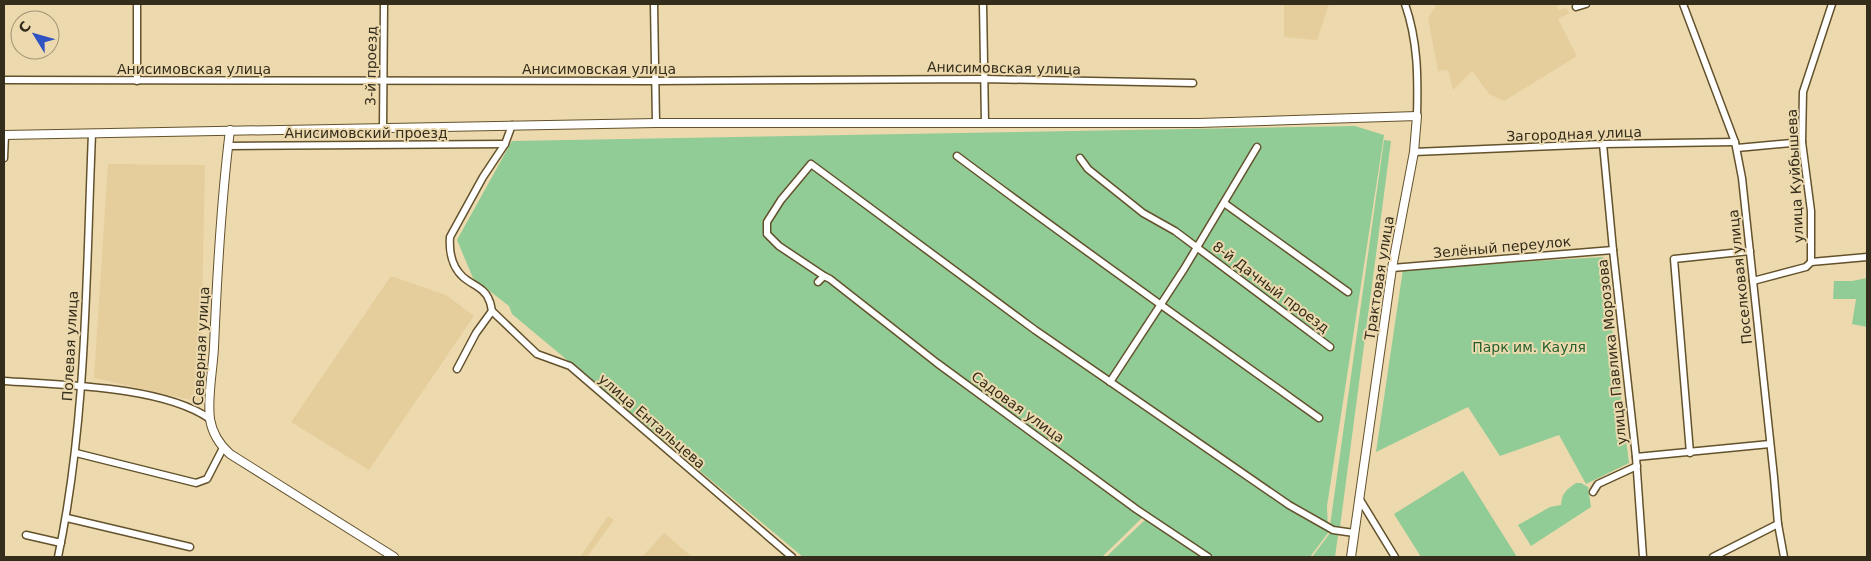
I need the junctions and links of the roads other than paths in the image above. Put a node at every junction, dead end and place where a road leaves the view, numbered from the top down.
1 (137, 4) edge
2 (384, 4) edge
3 (654, 4) edge
4 (983, 4) edge
5 (1405, 4) edge
6 (1586, 4) edge
7 (1683, 4) edge
8 (1832, 4) edge
9 (1576, 8) dead end
10 (984, 79) junction
11 (4, 80) edge
12 (137, 81) junction
13 (383, 81) junction
14 (654, 81) junction
15 (1193, 83) dead end
16 (1417, 116) junction
17 (656, 123) junction
18 (985, 123) junction
19 (512, 125) junction
20 (383, 128) junction
21 (230, 130) junction
22 (92, 134) junction
23 (4, 135) edge
24 (1802, 142) junction
25 (505, 144) junction
26 (1603, 144) junction
27 (1736, 145) junction
28 (228, 146) junction
29 (1257, 147) dead end
30 (1414, 152) junction
31 (956, 156) dead end
32 (4, 158) edge
33 (1080, 158) dead end
34 (1224, 203) junction
35 (1197, 247) junction
36 (1613, 250) junction
37 (1750, 251) junction
38 (1867, 258) edge
39 (1811, 262) junction
40 (1392, 268) junction
41 (824, 276) junction
42 (1753, 281) junction
43 (818, 282) dead end
44 (1348, 292) dead end
45 (1162, 305) junction
46 (492, 311) junction
47 (1330, 347) dead end
48 (457, 369) dead end
49 (4, 381) edge
50 (1110, 382) junction
51 (81, 387) junction
52 (1318, 418) dead end
53 (210, 419) junction
54 (1770, 444) junction
55 (223, 448) junction
56 (76, 453) junction
57 (1690, 453) junction
58 (1636, 457) junction
59 (1637, 466) junction
60 (1593, 492) dead end
61 (1359, 498) junction
62 (67, 518) junction
63 (1778, 524) junction
64 (1354, 533) junction
65 (26, 534) dead end
66 (62, 543) junction
67 (190, 547) dead end
68 (58, 557) edge
69 (394, 557) edge
70 (792, 557) edge
71 (1208, 557) edge
72 (1351, 557) edge
73 (1395, 557) edge
74 (1643, 557) edge
75 (1713, 557) edge
76 (1784, 557) edge

1 - 12 street
2 - 13 street, 3-й проезд
3 - 14 street
4 - 10 street
5 - 16 street, Трактовая улица
6 - 9 street
7 - 27 street, Поселковая улица
8 - 24 street, улица Куйбышева
10 - 14 street, Анисимовская улица
10 - 15 street, Анисимовская улица
10 - 18 street
11 - 12 street, Анисимовская улица
12 - 13 street, Анисимовская улица
13 - 14 street, Анисимовская улица
13 - 20 street, 3-й проезд
14 - 17 street
16 - 18 street
16 - 30 street, Трактовая улица
17 - 18 street
17 - 19 street
19 - 20 street
19 - 25 street
20 - 21 street
21 - 22 street
21 - 28 street, Северная улица
22 - 23 street
22 - 51 street, Полевая улица
23 - 32 street
24 - 27 street, Загородная улица
24 - 39 street, улица Куйбышева
25 - 28 street, Анисимовский проезд
25 - 46 street
26 - 27 street, Загородная улица
26 - 30 street, Загородная улица
26 - 36 street, улица Павлика Морозова
27 - 37 street, Поселковая улица
28 - 53 street, Северная улица
29 - 34 street
30 - 40 street, Трактовая улица
31 - 45 street
33 - 35 street, 8-й Дачный проезд
34 - 35 street
34 - 44 street
35 - 45 street
35 - 47 street, 8-й Дачный проезд
36 - 40 street, Зелёный переулок
36 - 58 street, улица Павлика Морозова
37 - 42 street, Поселковая улица
37 - 57 street
38 - 39 street
39 - 42 street
40 - 61 street, Трактовая улица
41 - 43 street
41 - 50 street, Садовая улица
41 - 71 street, Садовая улица
42 - 54 street, Поселковая улица
45 - 50 street
45 - 52 street
46 - 48 street
46 - 70 street, улица Ентальцева
49 - 51 street
50 - 64 street
51 - 53 street
51 - 56 street, Полевая улица
53 - 55 street, Северная улица
54 - 57 street
54 - 63 street, Поселковая улица
55 - 56 street
55 - 69 street, Северная улица
56 - 62 street, Полевая улица
57 - 58 street
58 - 59 street, улица Павлика Морозова
59 - 60 street
59 - 74 street, улица Павлика Морозова
61 - 64 street, Трактовая улица
61 - 73 street
62 - 66 street, Полевая улица
62 - 67 street
63 - 75 street
63 - 76 street, Поселковая улица
64 - 72 street, Трактовая улица
65 - 66 street
66 - 68 street, Полевая улица

